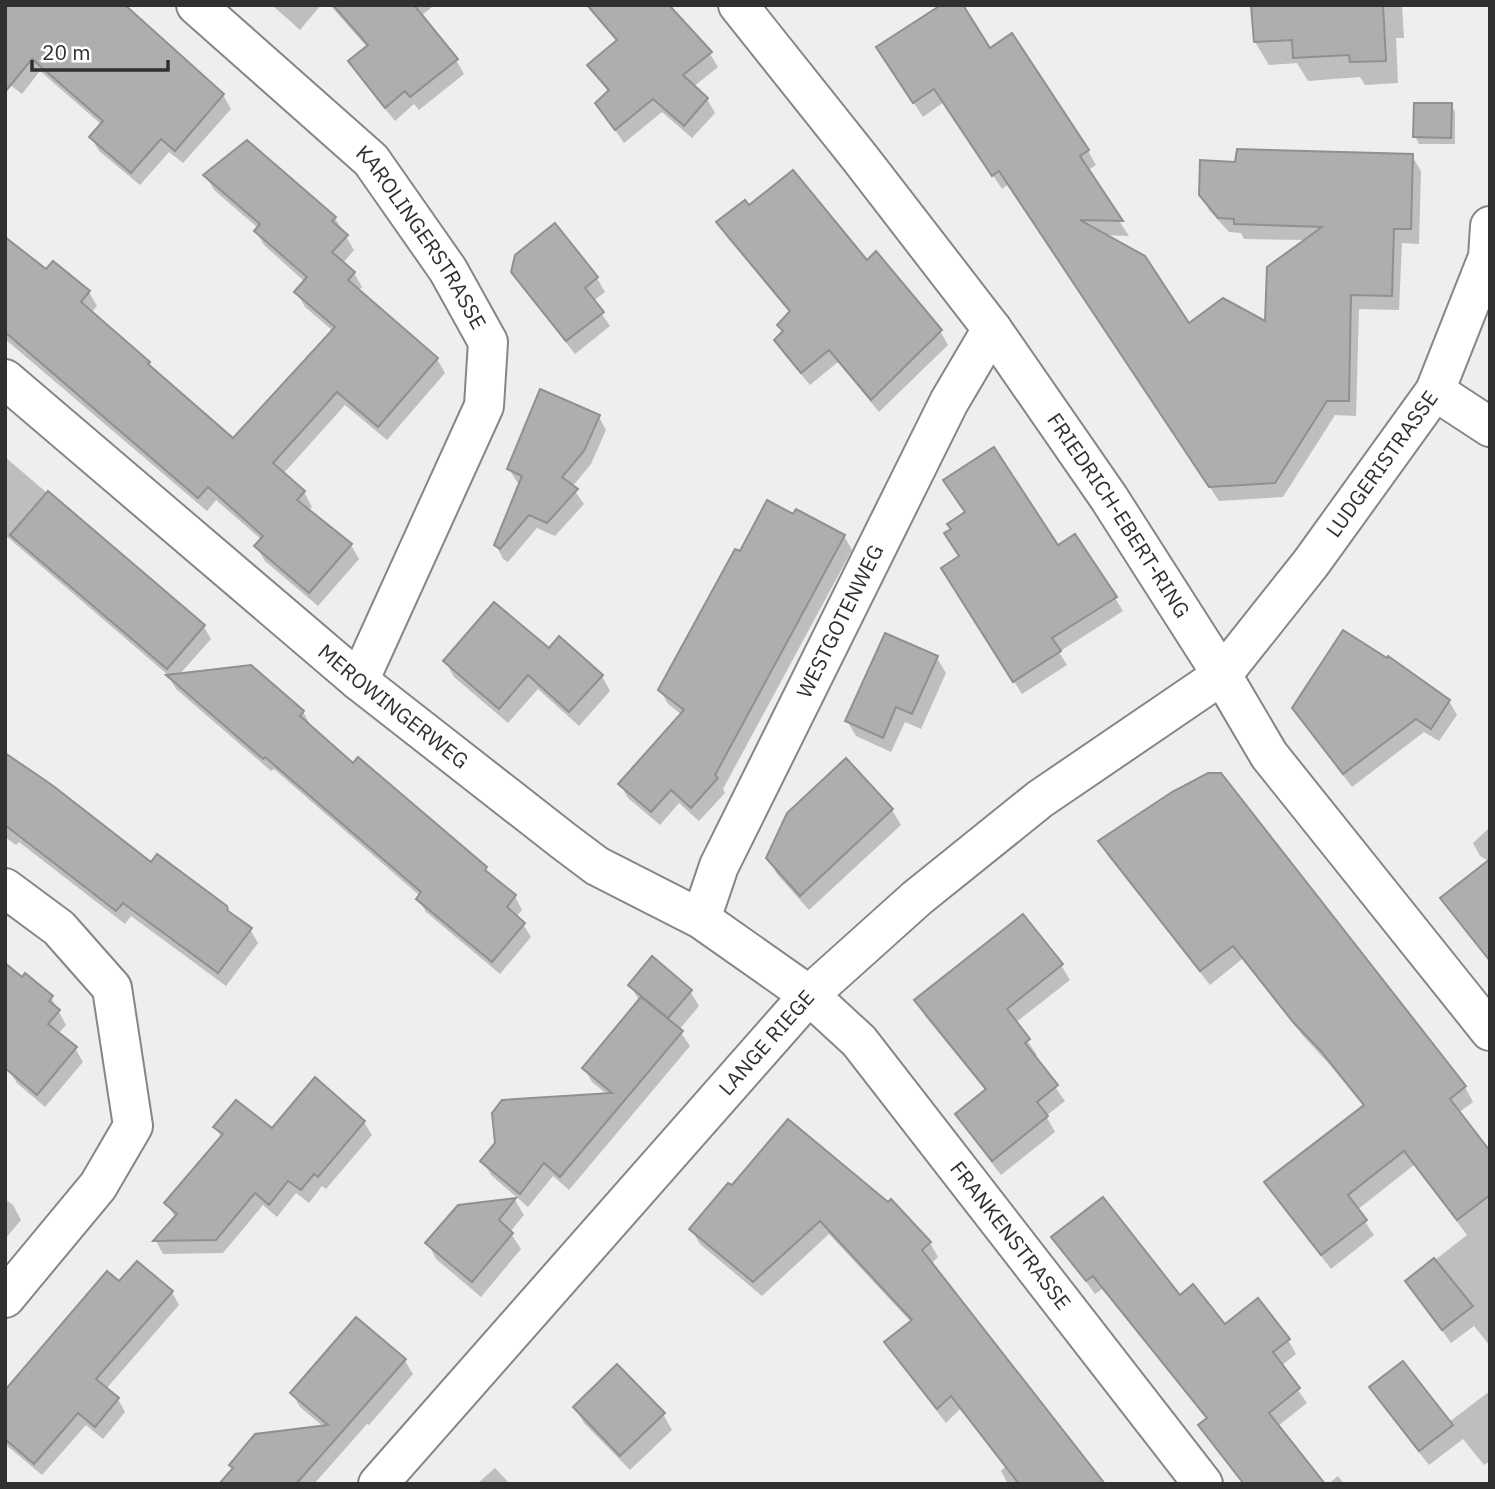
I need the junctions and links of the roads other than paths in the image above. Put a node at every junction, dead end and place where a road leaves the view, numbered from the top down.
1 (196, 5) edge
2 (738, 5) edge
3 (1490, 226) edge
4 (992, 329) junction
5 (5, 379) edge
6 (1435, 391) junction
7 (1490, 427) edge
8 (1222, 675) junction
9 (359, 681) junction
10 (5, 888) edge
11 (701, 919) junction
12 (809, 995) junction
13 (1490, 1031) edge
14 (5, 1298) edge
15 (378, 1484) edge
16 (1203, 1484) edge

1 - 9 street, KAROLINGERSTRASSE
2 - 4 street, FRIEDRICH-EBERT-RING
3 - 6 street, LUDGERISTRASSE
4 - 8 street, FRIEDRICH-EBERT-RING
4 - 11 street, WESTGOTENWEG
5 - 9 street, MEROWINGERWEG
6 - 7 street
6 - 8 street, LUDGERISTRASSE
8 - 12 street, LANGE RIEGE
8 - 13 street, FRIEDRICH-EBERT-RING
9 - 11 street, MEROWINGERWEG
10 - 14 street
11 - 12 street, MEROWINGERWEG
12 - 15 street, LANGE RIEGE
12 - 16 street, FRANKENSTRASSE

